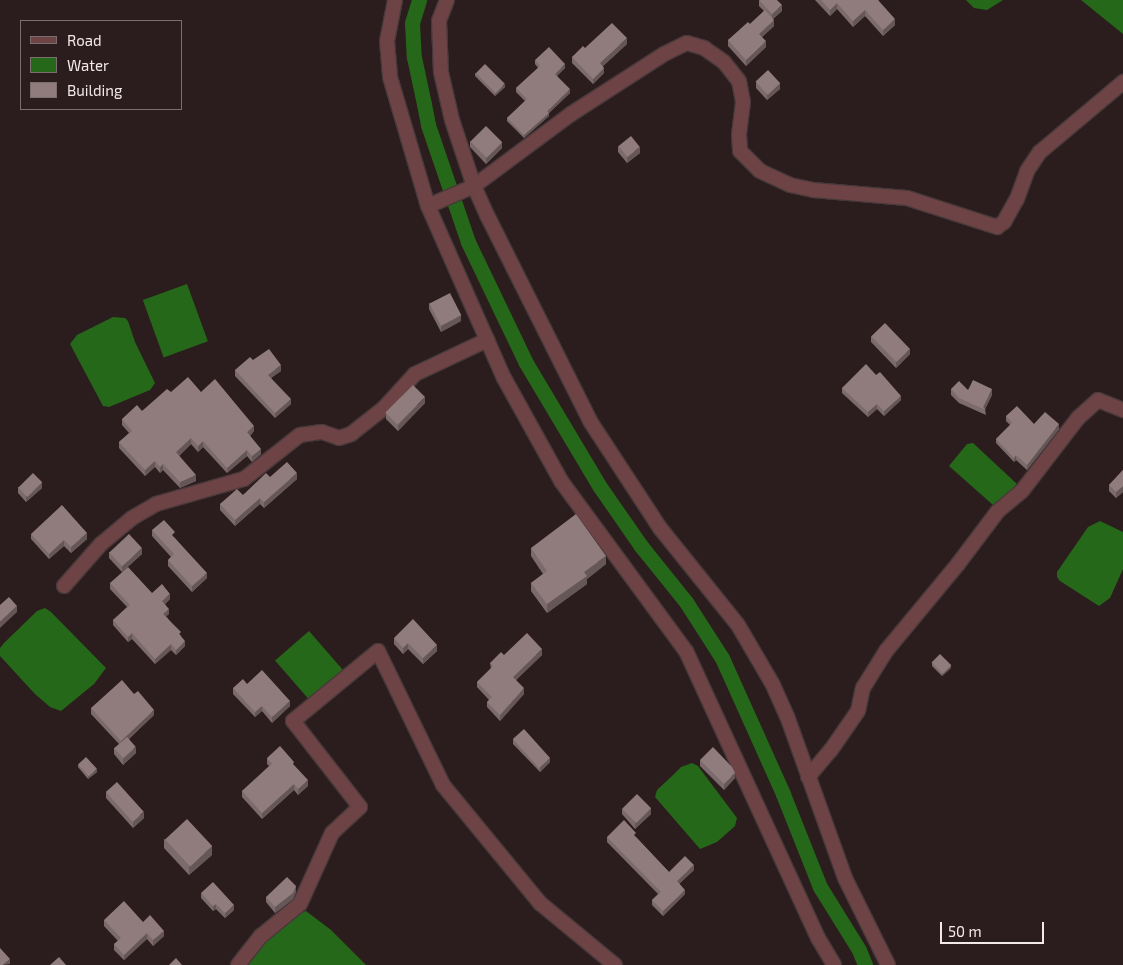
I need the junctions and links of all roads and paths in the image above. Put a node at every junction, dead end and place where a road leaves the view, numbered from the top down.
1 (395, 0) edge
2 (447, 0) edge
3 (1123, 82) edge
4 (474, 186) junction
5 (428, 206) junction
6 (486, 340) junction
7 (1123, 410) edge
8 (64, 586) dead end
9 (808, 776) junction
10 (238, 965) edge
11 (615, 965) edge
12 (834, 965) edge
13 (888, 965) edge

1 - 5 street
2 - 4 street
3 - 4 street
4 - 5 street
4 - 9 street
5 - 6 street
6 - 8 street
6 - 12 street
7 - 9 street
9 - 13 street
10 - 11 street

